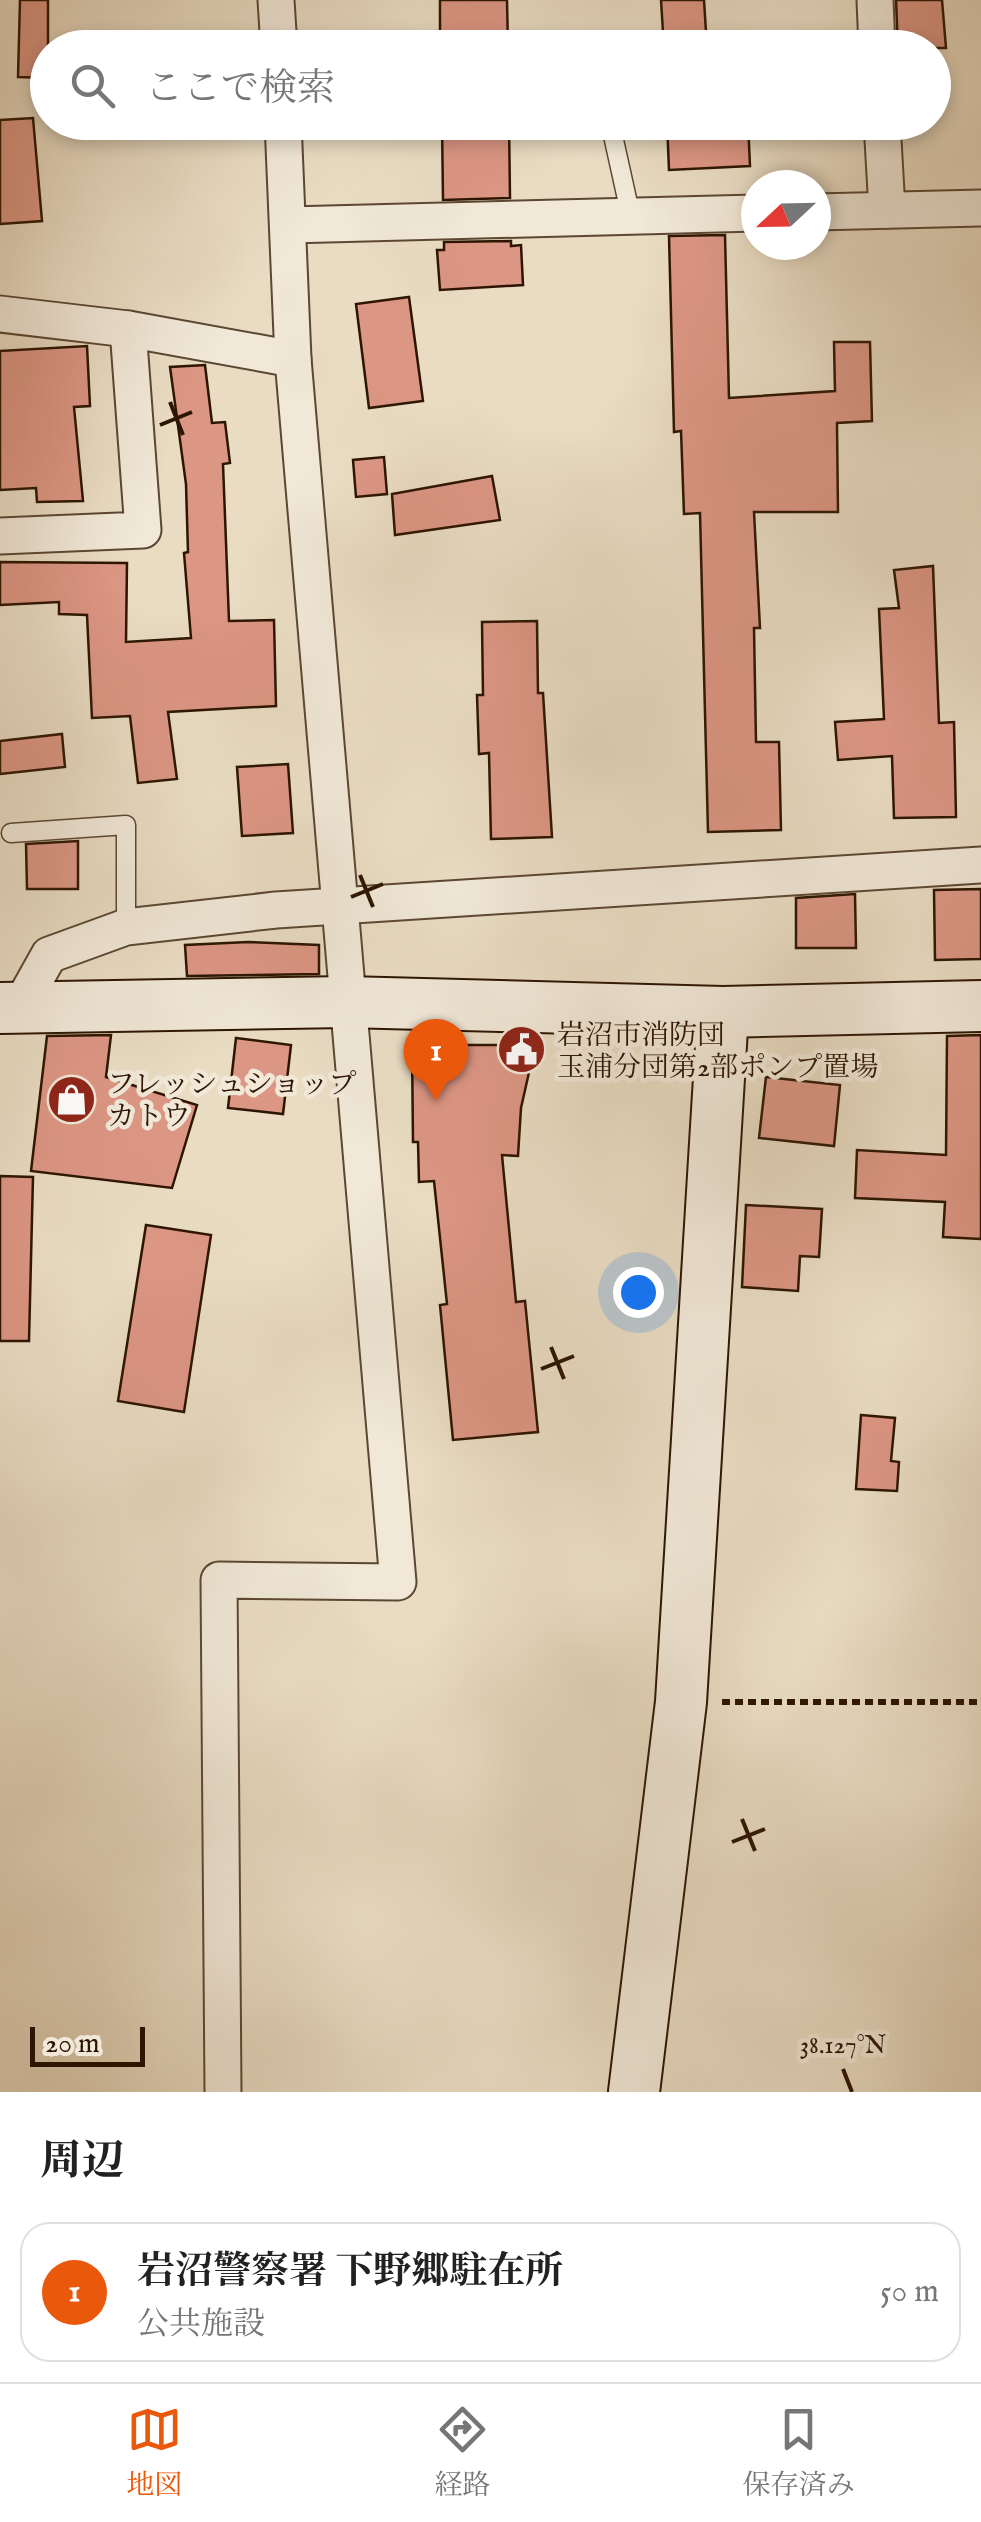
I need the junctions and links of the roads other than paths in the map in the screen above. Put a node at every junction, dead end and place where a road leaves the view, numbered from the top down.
1 (276, 0) edge
2 (874, 0) edge
3 (278, 30) edge
4 (876, 30) edge
5 (284, 140) edge
6 (614, 140) edge
7 (883, 140) edge
8 (981, 208) edge
9 (886, 210) junction
10 (831, 212) edge
11 (741, 214) edge
12 (631, 216) junction
13 (289, 225) junction
14 (0, 314) edge
15 (128, 330) junction
16 (293, 359) junction
17 (0, 536) edge
18 (11, 833) dead end
19 (981, 864) edge
20 (339, 906) junction
21 (126, 927) junction
22 (346, 1002) junction
23 (981, 1006) edge
24 (10, 1008) edge
25 (723, 1012) junction
26 (224, 2092) edge
27 (634, 2092) edge

1 - 3 street
2 - 4 street
5 - 13 street
6 - 12 lane
7 - 9 street
8 - 9 street
9 - 10 street
11 - 12 street
12 - 13 street
13 - 16 street
14 - 15 street
15 - 16 street
15 - 17 street
16 - 20 street
18 - 21 lane
19 - 20 street
20 - 21 street
20 - 22 street
21 - 24 street
22 - 24 street
22 - 25 street
22 - 26 street
23 - 25 street
25 - 27 street

